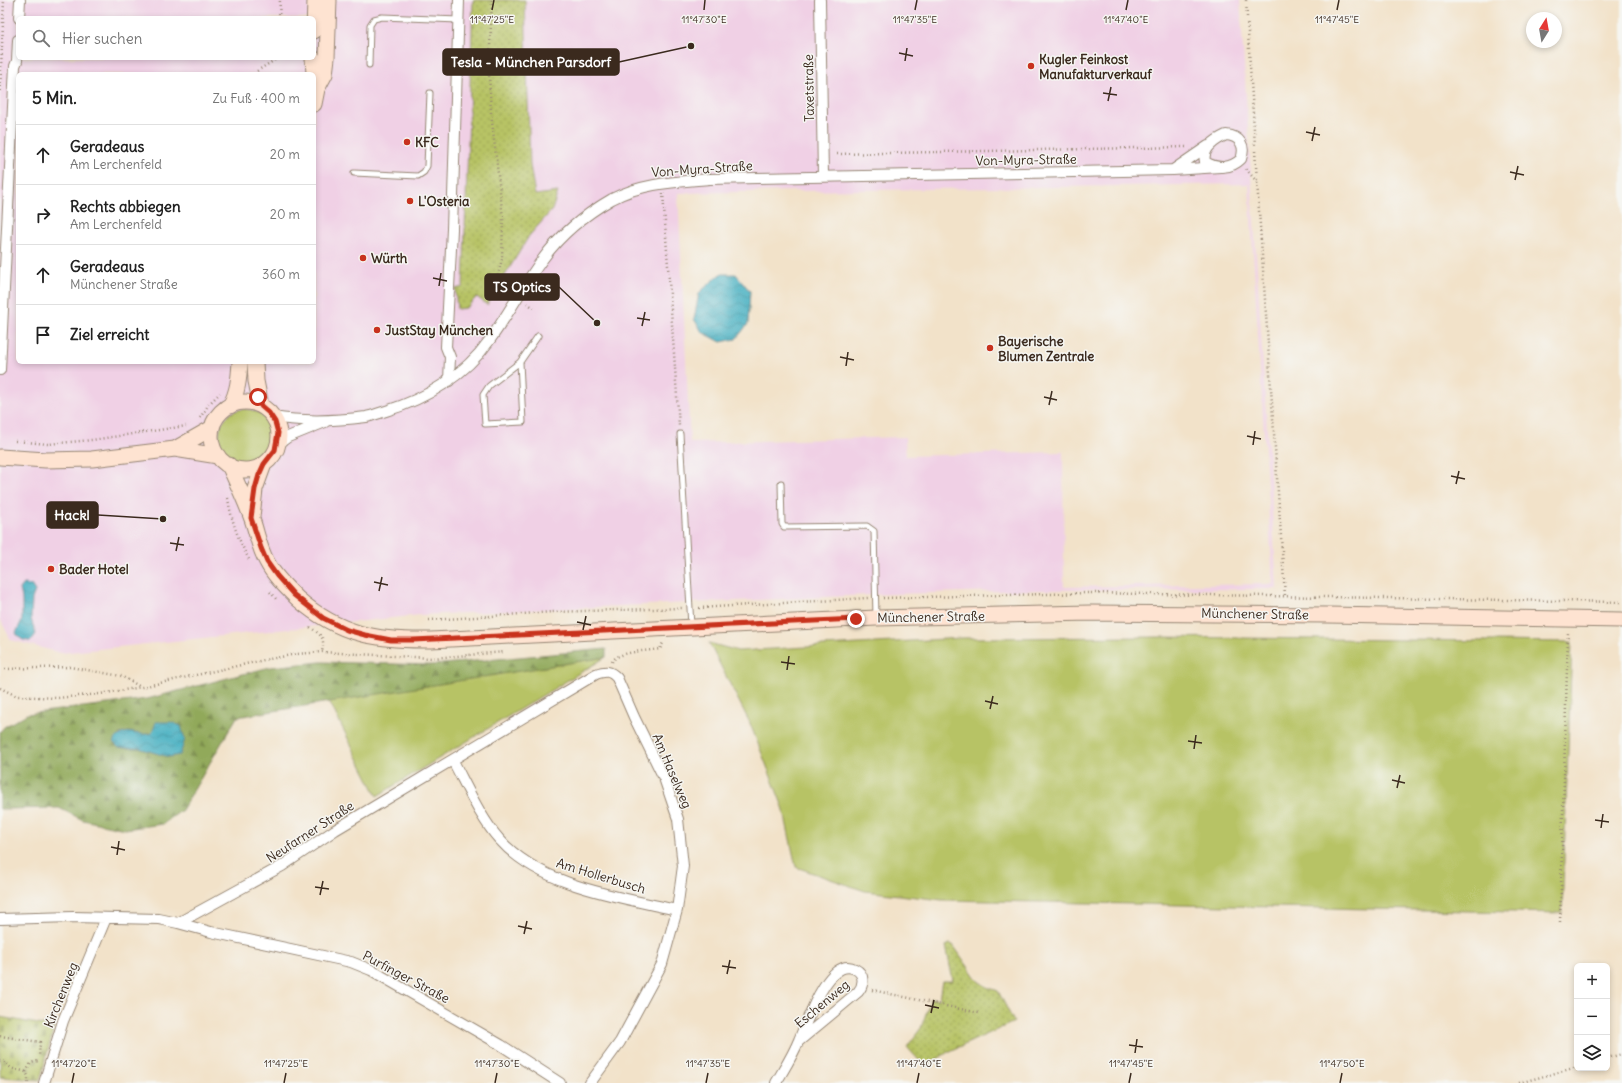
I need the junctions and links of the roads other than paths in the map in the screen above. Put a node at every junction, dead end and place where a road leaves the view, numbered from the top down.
1 (20, 0) edge
2 (315, 0) edge
3 (329, 0) edge
4 (460, 0) edge
5 (820, 0) edge
6 (19, 16) edge
7 (314, 16) edge
8 (459, 20) junction
9 (17, 60) edge
10 (313, 60) edge
11 (369, 65) dead end
12 (314, 72) edge
13 (316, 79) edge
14 (430, 92) dead end
15 (1207, 147) junction
16 (1220, 167) junction
17 (1173, 170) junction
18 (354, 173) dead end
19 (823, 176) junction
20 (538, 336) dead end
21 (520, 362) junction
22 (240, 364) edge
23 (256, 364) edge
24 (0, 370) edge
25 (449, 380) junction
26 (230, 406) junction
27 (261, 406) junction
28 (272, 417) junction
29 (327, 421) junction
30 (212, 428) junction
31 (680, 434) road end
32 (277, 445) junction
33 (175, 449) junction
34 (0, 457) edge
35 (223, 461) junction
36 (264, 464) junction
37 (781, 483) dead end
38 (251, 518) junction
39 (876, 618) junction
40 (1622, 620) edge
41 (691, 627) junction
42 (608, 672) joint
43 (453, 761) junction
44 (677, 910) junction
45 (106, 918) junction
46 (0, 920) edge
47 (178, 922) junction
48 (799, 1040) junction
49 (44, 1083) edge
50 (560, 1083) edge
51 (590, 1083) edge
52 (776, 1083) edge

1 - 6 street
2 - 7 street
3 - 13 street
4 - 8 street
5 - 19 street, Taxetstraße
8 - 11 lane
8 - 25 street
9 - 24 street
10 - 12 street
14 - 18 lane
15 - 16 street
15 - 16 street, Von-Myra-Straße
15 - 17 street, Von-Myra-Straße
16 - 17 street, Von-Myra-Straße
17 - 19 street, Von-Myra-Straße
19 - 25 street, Von-Myra-Straße
20 - 21 lane
21 - 21 lane
22 - 26 street
23 - 27 street
25 - 29 street, Von-Myra-Straße
26 - 27 street
26 - 30 street
27 - 28 street
28 - 29 street, Von-Myra-Straße
28 - 32 street
29 - 32 street, Von-Myra-Straße
30 - 33 street
30 - 35 street
31 - 41 lane
32 - 36 street
33 - 34 street
33 - 35 street
35 - 36 street
35 - 38 street, Münchener Straße
36 - 38 street, Münchener Straße
37 - 39 lane
38 - 41 street, Münchener Straße
39 - 40 street, Münchener Straße
39 - 41 street, Münchener Straße
42 - 43 street, Neufarner Straße
42 - 44 street, Am Haselweg
43 - 44 street, Am Hollerbusch
43 - 47 street, Neufarner Straße
44 - 51 street, Am Haselweg
45 - 46 street
45 - 47 street
45 - 49 street, Kirchenweg
47 - 50 street, Purfinger Straße
48 - 48 street, Eschenweg
48 - 52 street, Eschenweg

